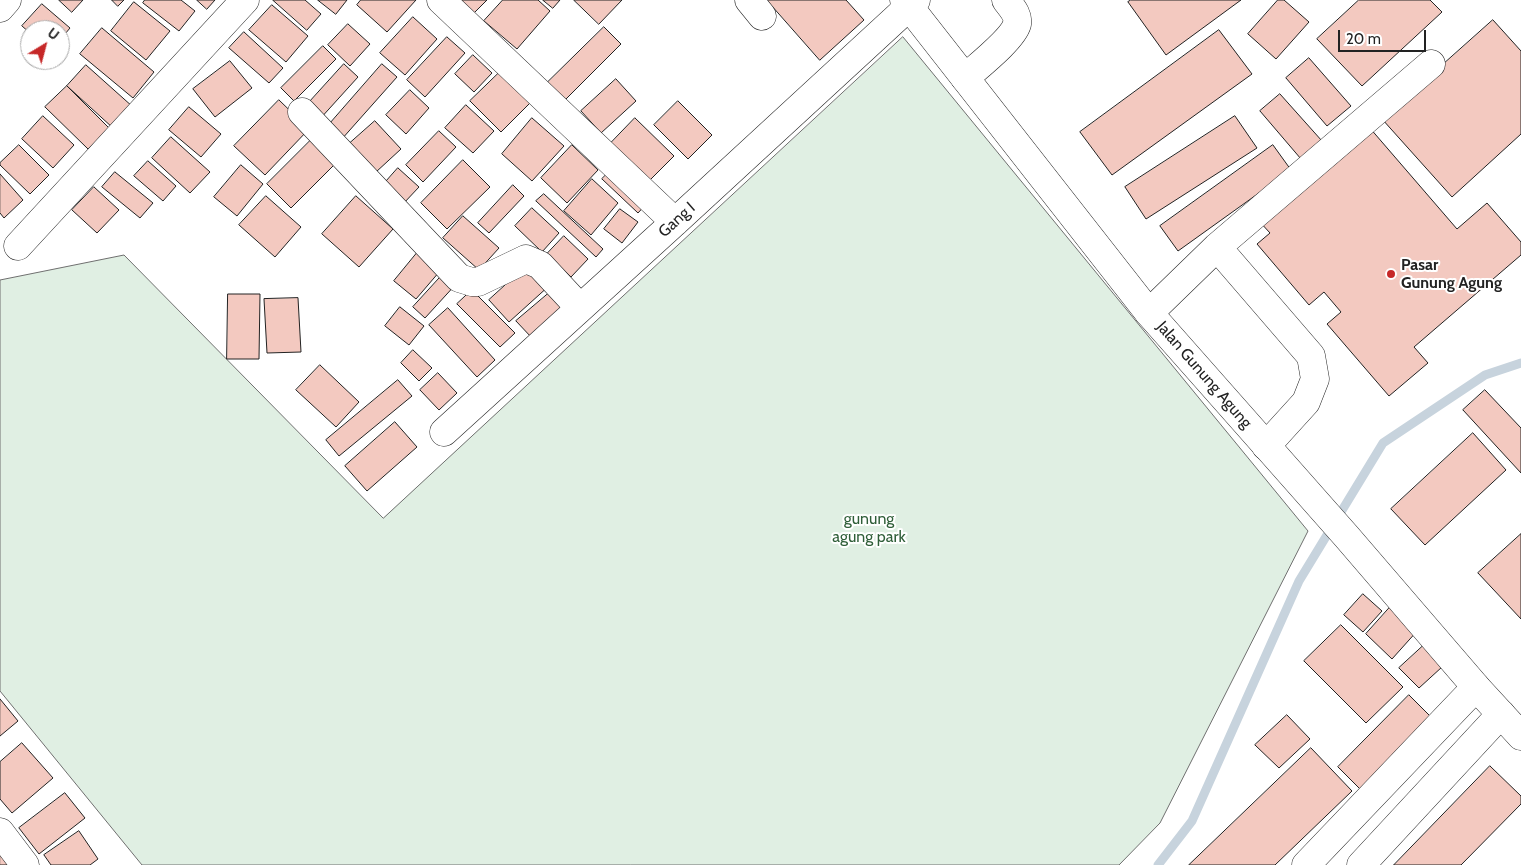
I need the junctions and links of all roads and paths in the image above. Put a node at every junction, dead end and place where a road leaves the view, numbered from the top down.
1 (7, 0) edge
2 (245, 0) edge
3 (441, 0) edge
4 (1006, 0) edge
5 (910, 2) edge
6 (0, 8) edge
7 (1431, 64) dead end
8 (965, 78) junction
9 (302, 112) dead end
10 (676, 222) junction
11 (18, 246) dead end
12 (1218, 247) junction
13 (580, 308) junction
14 (1149, 313) junction
15 (444, 432) dead end
16 (1266, 446) junction
17 (1476, 687) junction
18 (1501, 714) junction
19 (1521, 736) edge
20 (0, 832) edge
21 (25, 865) edge
22 (1306, 865) edge
23 (1361, 865) edge

1 - 6 street
2 - 11 street
3 - 10 street
4 - 8 street
5 - 8 street, Jalan Gunung Agung
5 - 10 street, Gang I
7 - 12 street
8 - 14 street, Jalan Gunung Agung
9 - 13 street
10 - 13 street, Gang I
12 - 14 street
12 - 16 street
13 - 15 street, Gang I
14 - 16 street, Jalan Gunung Agung
16 - 17 street, Jalan Gunung Agung
17 - 18 street, Jalan Gunung Agung
17 - 22 street
18 - 19 street, Jalan Gunung Agung
18 - 23 street
20 - 21 street

